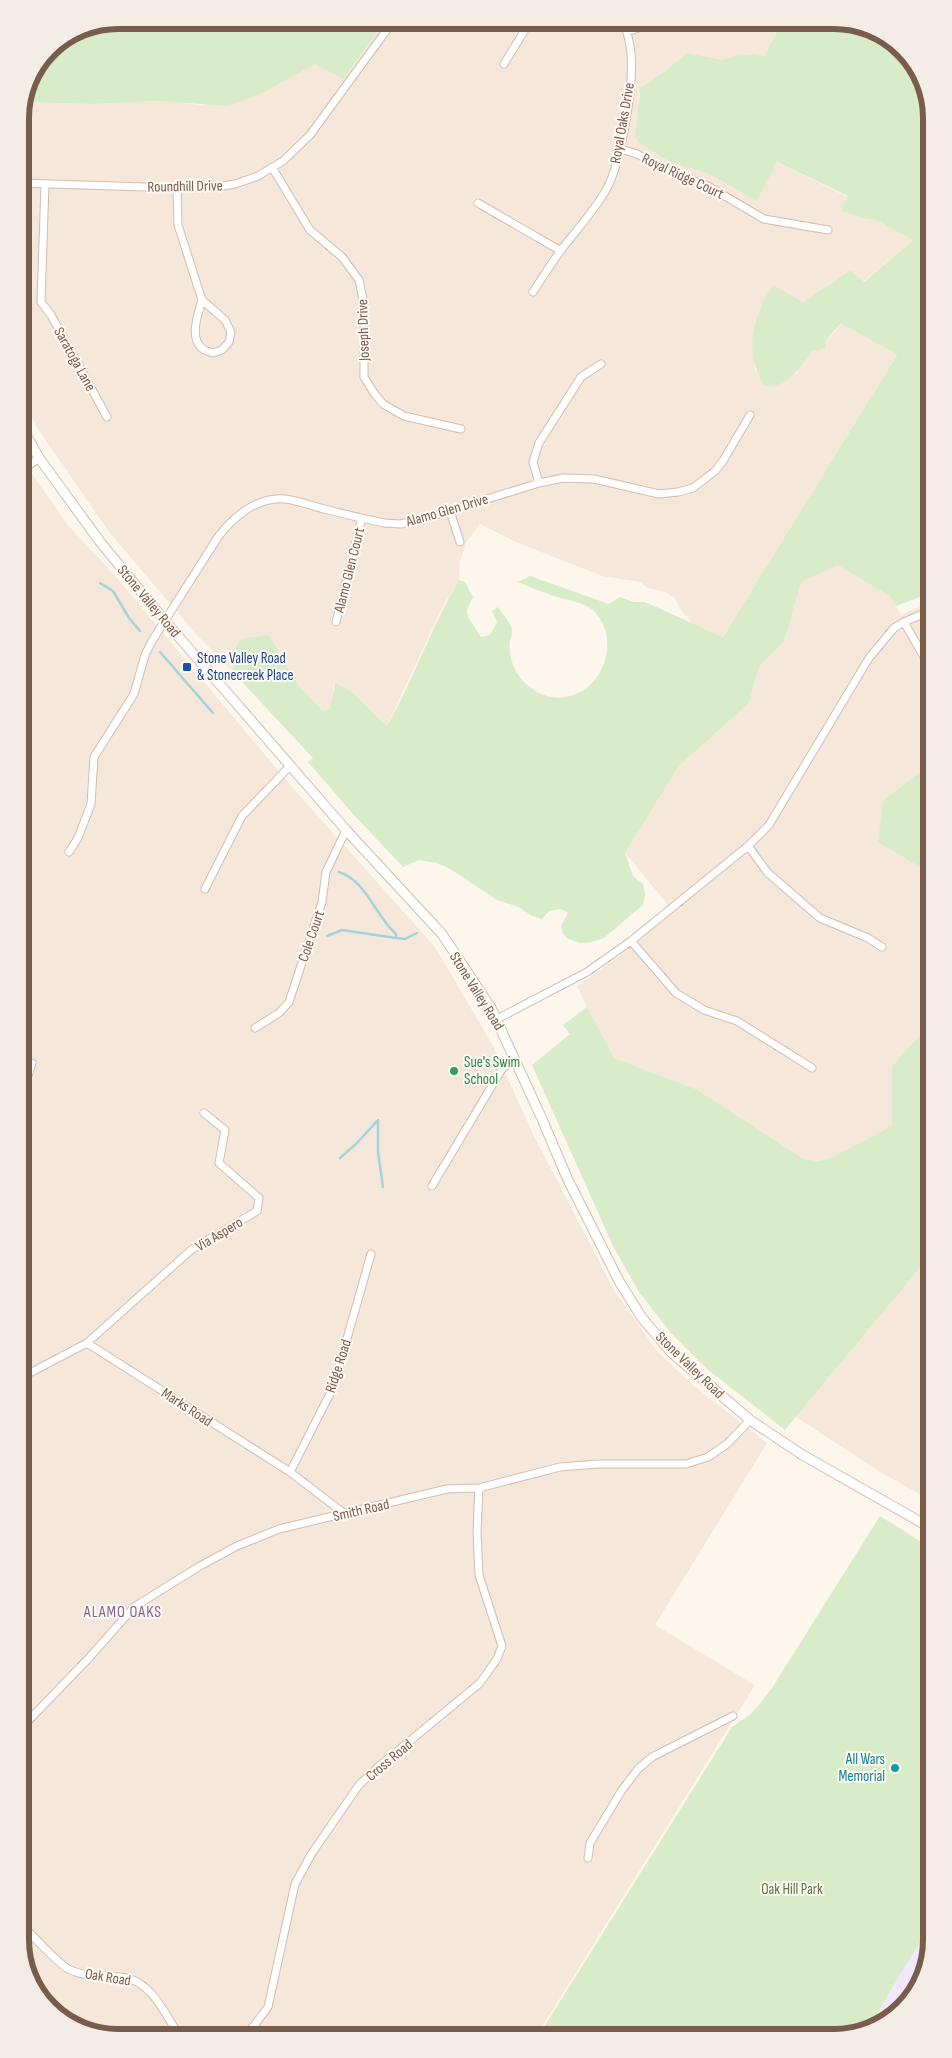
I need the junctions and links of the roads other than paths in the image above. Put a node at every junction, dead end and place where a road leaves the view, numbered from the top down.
1 (387, 29) edge
2 (526, 29) edge
3 (627, 29) edge
4 (636, 29) edge
5 (628, 32) junction
6 (504, 64) dead end
7 (621, 148) junction
8 (273, 169) junction
9 (29, 183) edge
10 (45, 184) junction
11 (177, 188) junction
12 (478, 203) dead end
13 (828, 230) dead end
14 (561, 251) junction
15 (532, 292) dead end
16 (202, 300) junction
17 (601, 364) dead end
18 (750, 415) dead end
19 (107, 417) dead end
20 (462, 428) dead end
21 (29, 440) edge
22 (39, 458) junction
23 (29, 465) edge
24 (539, 483) junction
25 (450, 511) junction
26 (362, 518) junction
27 (460, 542) dead end
28 (923, 614) edge
29 (165, 621) junction
30 (336, 622) dead end
31 (904, 622) junction
32 (923, 655) edge
33 (291, 765) junction
34 (346, 830) junction
35 (748, 846) junction
36 (69, 852) dead end
37 (205, 889) dead end
38 (631, 941) junction
39 (882, 947) dead end
40 (496, 1019) junction
41 (255, 1028) dead end
42 (515, 1058) junction
43 (32, 1063) dead end
44 (812, 1068) dead end
45 (29, 1073) edge
46 (204, 1113) dead end
47 (432, 1186) dead end
48 (371, 1254) dead end
49 (87, 1342) junction
50 (29, 1373) edge
51 (750, 1420) junction
52 (290, 1472) junction
53 (478, 1488) junction
54 (345, 1514) junction
55 (923, 1523) edge
56 (733, 1716) dead end
57 (29, 1720) edge
58 (588, 1858) dead end
59 (29, 1932) edge
60 (175, 2029) edge
61 (252, 2029) edge

1 - 8 street, Roundhill Drive
2 - 6 street
3 - 5 street, Royal Oaks Drive
4 - 5 street
5 - 7 street, Royal Oaks Drive
7 - 13 street, Royal Ridge Court
7 - 14 street, Royal Oaks Drive
8 - 11 street, Roundhill Drive
8 - 20 street, Joseph Drive
9 - 10 street, Roundhill Drive
10 - 11 street, Roundhill Drive
10 - 19 street, Saratoga Lane
11 - 16 street
12 - 14 street
14 - 15 street, Royal Oaks Drive
16 - 16 street
17 - 24 street
18 - 24 street, Alamo Glen Drive
21 - 22 street, Stone Valley Road
22 - 23 street
22 - 29 street, Stone Valley Road
24 - 25 street, Alamo Glen Drive
25 - 26 street, Alamo Glen Drive
25 - 27 street
26 - 29 street, Alamo Glen Drive
26 - 30 street, Alamo Glen Court
28 - 31 street
29 - 33 street, Stone Valley Road
29 - 36 street, Alamo Glen Drive
31 - 32 street
31 - 35 street
33 - 34 street, Stone Valley Road
33 - 37 street
34 - 40 street, Stone Valley Road
34 - 41 street, Cole Court
35 - 38 street
35 - 39 street
38 - 40 street
38 - 44 street
40 - 42 street, Stone Valley Road
42 - 47 street
42 - 51 street, Stone Valley Road
43 - 45 street
46 - 49 street, Via Aspero
48 - 52 street, Ridge Road
49 - 50 street
49 - 52 street, Marks Road
51 - 53 street, Smith Road
51 - 55 street, Stone Valley Road
52 - 54 street, Marks Road
53 - 54 street, Smith Road
53 - 61 street, Cross Road
54 - 57 street, Smith Road
56 - 58 street
59 - 60 street, Oak Road

